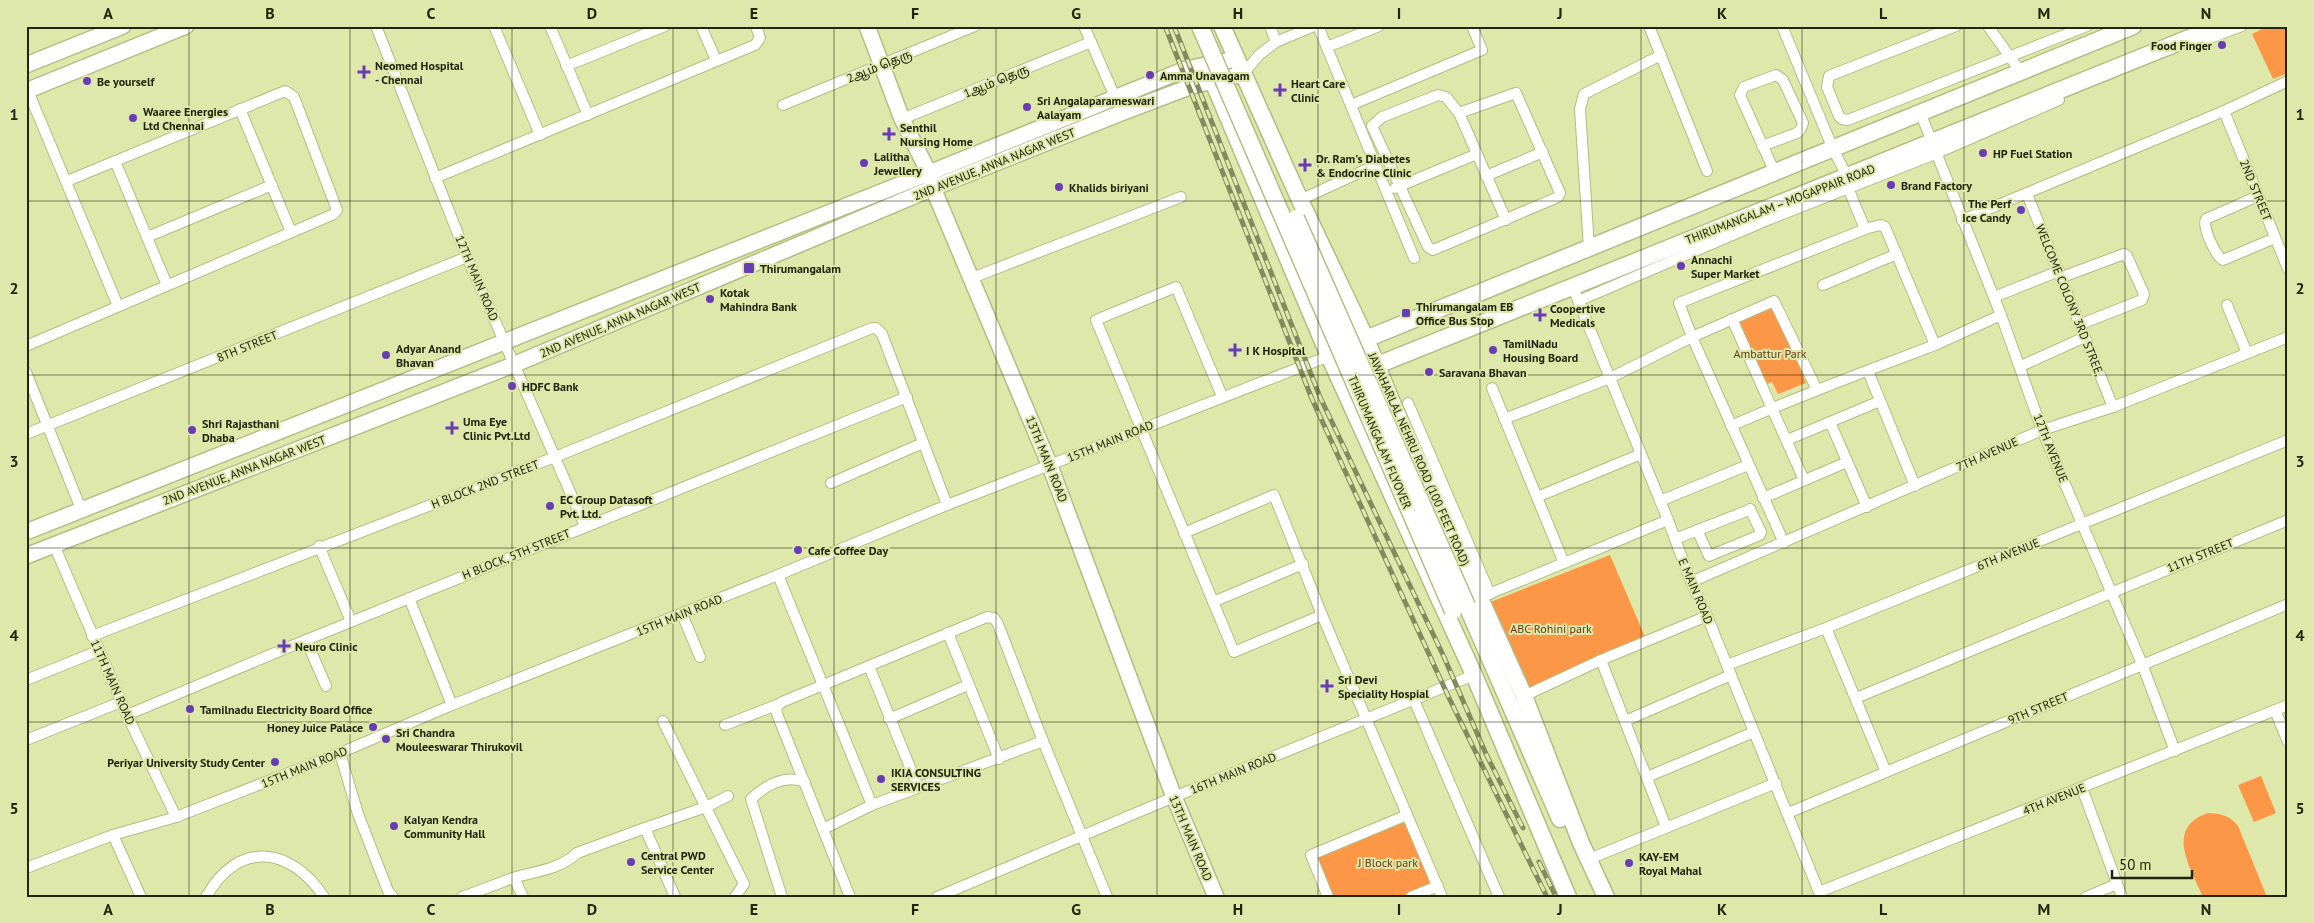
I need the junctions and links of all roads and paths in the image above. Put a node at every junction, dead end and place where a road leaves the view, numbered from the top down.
1 (123, 26) edge
2 (186, 26) edge
3 (376, 26) edge
4 (494, 26) edge
5 (550, 26) edge
6 (664, 26) edge
7 (701, 26) edge
8 (756, 26) edge
9 (867, 26) edge
10 (975, 26) edge
11 (1084, 26) edge
12 (1200, 26) edge
13 (1211, 26) edge
14 (1222, 26) edge
15 (1270, 26) edge
16 (1314, 26) edge
17 (1318, 26) edge
18 (1379, 26) edge
19 (1472, 26) edge
20 (1649, 26) edge
21 (1782, 26) edge
22 (1956, 26) edge
23 (1988, 26) edge
24 (2087, 26) edge
25 (2133, 26) edge
26 (2219, 26) edge
27 (2242, 26) edge
28 (1091, 42) junction
29 (1276, 42) junction
30 (1327, 47) junction
31 (1260, 55) junction
32 (1661, 55) junction
33 (2010, 56) junction
34 (1236, 59) junction
35 (716, 60) junction
36 (26, 65) edge
37 (881, 65) junction
38 (1206, 65) junction
39 (566, 66) junction
40 (2020, 71) junction
41 (1243, 74) junction
42 (2288, 81) edge
43 (1214, 82) junction
44 (1805, 84) junction
45 (1788, 90) junction
46 (27, 91) edge
47 (1115, 97) junction
48 (783, 105) dead end
49 (1352, 105) junction
50 (240, 109) junction
51 (2224, 111) junction
52 (1920, 112) junction
53 (1459, 113) junction
54 (588, 114) junction
55 (1839, 116) junction
56 (902, 119) junction
57 (1822, 122) junction
58 (1994, 123) junction
59 (540, 135) junction
60 (1762, 146) junction
61 (1934, 148) junction
62 (1833, 149) junction
63 (1543, 152) junction
64 (1477, 154) junction
65 (115, 161) junction
66 (1376, 165) junction
67 (1707, 171) dead end
68 (929, 173) junction
69 (1775, 173) junction
70 (1486, 176) junction
71 (435, 178) junction
72 (67, 181) junction
73 (1848, 183) junction
74 (272, 185) junction
75 (1401, 186) junction
76 (933, 188) junction
77 (1388, 191) junction
78 (2027, 194) junction
79 (2258, 196) junction
80 (1181, 197) dead end
81 (1300, 200) junction
82 (1506, 220) junction
83 (1962, 220) junction
84 (1865, 229) junction
85 (291, 232) junction
86 (147, 236) junction
87 (2275, 238) junction
88 (1589, 248) junction
89 (1897, 254) junction
90 (467, 257) junction
91 (1414, 258) dead end
92 (2288, 270) edge
93 (2061, 274) junction
94 (972, 278) junction
95 (167, 285) junction
96 (1572, 285) junction
97 (1824, 285) dead end
98 (1994, 297) junction
99 (1578, 301) junction
100 (2227, 305) dead end
101 (118, 306) junction
102 (2002, 314) junction
103 (1732, 320) junction
104 (2081, 324) junction
105 (1692, 337) junction
106 (2085, 337) junction
107 (2288, 337) edge
108 (1366, 339) junction
109 (505, 342) junction
110 (1935, 345) junction
111 (26, 346) edge
112 (2247, 354) junction
113 (1329, 356) junction
114 (513, 365) junction
115 (1378, 365) junction
116 (2021, 366) junction
117 (1868, 371) junction
118 (26, 372) edge
119 (1610, 378) junction
120 (1340, 380) junction
121 (1492, 388) dead end
122 (1817, 390) junction
123 (1222, 396) junction
124 (907, 397) junction
125 (1880, 401) junction
126 (1408, 403) dead end
127 (1773, 407) junction
128 (2113, 407) junction
129 (1504, 419) junction
130 (1830, 422) junction
131 (49, 425) junction
132 (1731, 426) junction
133 (1141, 429) junction
134 (2042, 430) junction
135 (26, 434) edge
136 (1787, 440) junction
137 (2288, 440) edge
138 (1410, 442) junction
139 (923, 443) junction
140 (1641, 454) junction
141 (1375, 456) junction
142 (555, 457) junction
143 (1847, 462) junction
144 (1748, 465) junction
145 (1050, 466) junction
146 (1804, 480) junction
147 (831, 483) dead end
148 (1915, 486) junction
149 (1537, 497) junction
150 (1764, 498) junction
151 (1660, 502) junction
152 (947, 505) junction
153 (1866, 507) junction
154 (82, 509) junction
155 (1668, 520) junction
156 (2288, 520) edge
157 (2082, 523) junction
158 (585, 526) junction
159 (1697, 530) junction
160 (26, 532) edge
161 (1184, 533) junction
162 (1675, 539) junction
163 (1751, 539) junction
164 (1784, 543) junction
165 (54, 545) junction
166 (319, 546) junction
167 (1758, 554) junction
168 (26, 556) edge
169 (1564, 563) junction
170 (1303, 564) junction
171 (778, 575) junction
172 (1691, 582) junction
173 (2112, 591) junction
174 (409, 598) junction
175 (1213, 602) junction
176 (1473, 602) junction
177 (2288, 604) edge
178 (682, 614) junction
179 (1322, 615) junction
180 (1707, 616) junction
181 (351, 621) junction
182 (1826, 628) junction
183 (948, 633) junction
184 (92, 636) junction
185 (306, 640) junction
186 (98, 651) junction
187 (700, 658) dead end
188 (1601, 660) junction
189 (2142, 664) junction
190 (869, 666) junction
191 (1729, 670) junction
192 (1474, 675) junction
193 (26, 680) edge
194 (968, 685) junction
195 (326, 686) dead end
196 (823, 686) junction
197 (1524, 696) junction
198 (1856, 698) junction
199 (1414, 700) junction
200 (121, 702) junction
201 (779, 704) junction
202 (452, 705) junction
203 (2288, 706) edge
204 (2275, 710) junction
205 (127, 715) junction
206 (889, 719) junction
207 (1366, 719) junction
208 (663, 721) dead end
209 (1625, 721) junction
210 (725, 725) dead end
211 (1754, 732) junction
212 (26, 740) edge
213 (1043, 741) junction
214 (2288, 742) edge
215 (2175, 751) junction
216 (340, 753) junction
217 (999, 759) junction
218 (1886, 772) junction
219 (1647, 777) junction
220 (805, 782) junction
221 (1776, 783) junction
222 (918, 787) junction
223 (2082, 788) junction
224 (728, 796) dead end
225 (1174, 797) junction
226 (872, 805) junction
227 (706, 807) junction
228 (1788, 813) junction
229 (1407, 815) junction
230 (176, 817) junction
231 (1666, 827) junction
232 (645, 828) junction
233 (823, 828) junction
234 (113, 835) junction
235 (1082, 835) junction
236 (1581, 843) junction
237 (1552, 859) junction
238 (1589, 859) junction
239 (26, 868) edge
240 (514, 878) junction
241 (2117, 884) junction
242 (1438, 886) junction
243 (1820, 895) edge
244 (673, 896) edge
245 (141, 897) edge
246 (206, 897) edge
247 (324, 897) edge
248 (393, 897) edge
249 (462, 897) edge
250 (523, 897) edge
251 (735, 897) edge
252 (782, 897) edge
253 (850, 897) edge
254 (937, 897) edge
255 (1107, 897) edge
256 (1216, 897) edge
257 (1328, 897) edge
258 (1411, 897) edge
259 (1442, 897) edge
260 (1499, 897) edge
261 (1568, 897) edge
262 (1606, 897) edge
263 (2086, 897) edge
264 (2122, 897) edge

1 - 36 main road
2 - 46 main road
3 - 71 street, 12TH MAIN ROAD
4 - 59 street
5 - 39 street
6 - 39 street
7 - 35 street
8 - 35 street
9 - 37 main road, 13TH MAIN ROAD
10 - 37 street, 2ஆம் தெரு
11 - 28 street
12 - 176 main road, THIRUMANGALAM FLYOVER, bridge
13 - 176 main road, THIRUMANGALAM FLYOVER, bridge
14 - 34 main road, JAWAHARLAL NEHRU ROAD (100 FEET ROAD)
15 - 29 street
16 - 29 street
17 - 30 street
18 - 30 street
19 - 49 street
20 - 32 street
21 - 44 street
22 - 55 street
23 - 33 street
24 - 33 street
25 - 40 main road
26 - 58 main road, THIRUMANGALAM – MOGAPPAIR ROAD
27 - 58 street
28 - 47 street
28 - 56 street, 1ஆம் தெரு
29 - 31 street
30 - 49 street
31 - 34 street
31 - 41 street
32 - 67 street
32 - 88 street
33 - 40 street
33 - 55 street
34 - 38 main road, 2ND AVENUE, ANNA NAGAR WEST
34 - 41 main road, JAWAHARLAL NEHRU ROAD (100 FEET ROAD)
35 - 54 street
37 - 48 street, 2ஆம் தெரு
37 - 56 main road, 13TH MAIN ROAD
38 - 43 main road
38 - 47 main road, 2ND AVENUE, ANNA NAGAR WEST
39 - 54 street
40 - 52 main road
41 - 43 main road, 2ND AVENUE, ANNA NAGAR WEST
41 - 81 main road, JAWAHARLAL NEHRU ROAD (100 FEET ROAD)
42 - 51 street
43 - 76 main road, 2ND AVENUE, ANNA NAGAR WEST
43 - 113 main road
44 - 45 street
44 - 57 street
45 - 60 street
45 - 60 street
46 - 72 street
47 - 68 main road, 2ND AVENUE, ANNA NAGAR WEST
49 - 66 street
50 - 65 street
50 - 74 street
50 - 85 street
51 - 78 street
51 - 79 street, 2ND STREET
52 - 61 street, 12TH AVENUE
52 - 62 main road
53 - 63 street
53 - 64 street
53 - 75 street
54 - 59 street
55 - 57 street
56 - 68 main road, 13TH MAIN ROAD
57 - 62 street
58 - 61 main road, THIRUMANGALAM – MOGAPPAIR ROAD
59 - 71 street
60 - 69 street
61 - 73 main road, THIRUMANGALAM – MOGAPPAIR ROAD
61 - 83 street, 12TH AVENUE
62 - 69 main road
62 - 73 street
63 - 70 street
63 - 82 street
64 - 70 street
64 - 75 street
65 - 72 street
65 - 86 street
66 - 77 street
66 - 81 street
68 - 76 main road, 13TH MAIN ROAD
68 - 109 main road, 2ND AVENUE, ANNA NAGAR WEST
69 - 88 main road
70 - 82 street
71 - 90 street, 12TH MAIN ROAD
72 - 101 street
73 - 84 street
73 - 96 main road, THIRUMANGALAM – MOGAPPAIR ROAD
73 - 99 street
74 - 85 street
74 - 86 street
75 - 77 street
75 - 82 street
76 - 94 main road, 13TH MAIN ROAD
76 - 114 main road, 2ND AVENUE, ANNA NAGAR WEST
77 - 91 street
78 - 83 street
78 - 93 street, WELCOME COLONY 3RD STREE,
79 - 87 street, 2ND STREET
79 - 87 street
80 - 94 street
81 - 108 main road, JAWAHARLAL NEHRU ROAD (100 FEET ROAD)
83 - 98 street, 12TH AVENUE
84 - 89 street
84 - 105 street
85 - 95 street
86 - 95 street
87 - 92 street, 2ND STREET
88 - 108 main road
89 - 97 street
89 - 110 street
90 - 109 street, 12TH MAIN ROAD
90 - 131 street, 8TH STREET
93 - 98 street
93 - 104 street, WELCOME COLONY 3RD STREE,
93 - 104 street
94 - 145 main road, 13TH MAIN ROAD
95 - 101 street
96 - 99 street, E MAIN ROAD
96 - 115 main road, THIRUMANGALAM – MOGAPPAIR ROAD
98 - 102 street, 12TH AVENUE
99 - 119 street, E MAIN ROAD
100 - 112 street
101 - 111 street
102 - 110 street
102 - 116 street, 12TH AVENUE
103 - 105 street
103 - 122 street
103 - 127 street
104 - 106 street, WELCOME COLONY 3RD STREE,
105 - 119 street
105 - 132 street
106 - 116 street
106 - 128 street, WELCOME COLONY 3RD STREE,
107 - 112 street, 7TH AVENUE
108 - 113 main road
108 - 115 main road, JAWAHARLAL NEHRU ROAD (100 FEET ROAD)
109 - 114 street, 12TH MAIN ROAD
109 - 154 main road, 2ND AVENUE, ANNA NAGAR WEST
110 - 117 street
112 - 128 street, 7TH AVENUE
113 - 120 main road
113 - 123 street, 15TH MAIN ROAD
114 - 142 street, 12TH MAIN ROAD
114 - 165 main road, 2ND AVENUE, ANNA NAGAR WEST
115 - 120 main road, THIRUMANGALAM – MOGAPPAIR ROAD
115 - 138 main road, JAWAHARLAL NEHRU ROAD (100 FEET ROAD)
116 - 134 street, 12TH AVENUE
117 - 122 street
117 - 125 street
118 - 131 street
119 - 129 street
119 - 140 street, E MAIN ROAD
120 - 141 main road
121 - 129 street
122 - 127 street
123 - 133 street, 15TH MAIN ROAD
123 - 133 street
124 - 139 street
124 - 142 street, H BLOCK 2ND STREET
124 - 158 street, H BLOCK, 5TH STREET
125 - 130 street
125 - 148 street
126 - 176 street
127 - 132 street
127 - 136 street
128 - 134 street, 7TH AVENUE
129 - 149 street
130 - 136 street
130 - 143 street
131 - 135 street, 8TH STREET
131 - 154 street
132 - 144 street
133 - 145 street, 15TH MAIN ROAD
133 - 161 street
134 - 148 street, 7TH AVENUE
134 - 157 street, 12TH AVENUE
136 - 146 street
137 - 157 street, 6TH AVENUE
138 - 141 main road
138 - 176 main road, JAWAHARLAL NEHRU ROAD (100 FEET ROAD)
139 - 147 street
139 - 152 street
140 - 149 street
140 - 151 street, E MAIN ROAD
141 - 192 main road
142 - 158 street, 12TH MAIN ROAD
142 - 166 street, H BLOCK 2ND STREET
143 - 146 street
143 - 153 street
144 - 150 street
144 - 151 street
145 - 152 street, 15TH MAIN ROAD
145 - 225 main road, 13TH MAIN ROAD
146 - 150 street
148 - 153 street, 7TH AVENUE
149 - 169 street
150 - 164 street
151 - 155 street, E MAIN ROAD
152 - 171 street, 15TH MAIN ROAD
153 - 164 street, 7TH AVENUE
154 - 160 main road, 2ND AVENUE, ANNA NAGAR WEST
155 - 162 street, E MAIN ROAD
155 - 169 street
156 - 173 street, 11TH STREET
157 - 173 street, 12TH AVENUE
157 - 182 street, 6TH AVENUE
158 - 174 street, H BLOCK, 5TH STREET
159 - 162 street
159 - 163 street
159 - 163 street
161 - 170 street
161 - 175 street
162 - 172 street, E MAIN ROAD
163 - 167 street
164 - 167 street, 7TH AVENUE
165 - 168 main road, 2ND AVENUE, ANNA NAGAR WEST
165 - 184 street, 11TH MAIN ROAD
166 - 181 street
166 - 184 street, H BLOCK 2ND STREET
167 - 172 street, 7TH AVENUE
169 - 176 street
170 - 175 street
170 - 179 street
171 - 178 street, 15TH MAIN ROAD
171 - 196 street
172 - 180 street, E MAIN ROAD
173 - 189 street, 12TH AVENUE
173 - 198 street, 11TH STREET
174 - 181 street, H BLOCK, 5TH STREET
174 - 202 street
175 - 179 street
176 - 197 main road, JAWAHARLAL NEHRU ROAD (100 FEET ROAD)
176 - 236 main road, THIRUMANGALAM FLYOVER
176 - 237 main road, THIRUMANGALAM FLYOVER
177 - 189 street, 9TH STREET
178 - 187 street
178 - 202 street, 15TH MAIN ROAD
179 - 207 street
180 - 188 street
180 - 191 street, E MAIN ROAD
181 - 185 street, H BLOCK, 5TH STREET
182 - 191 street, 6TH AVENUE
182 - 198 street
183 - 190 street
183 - 194 street
183 - 213 street
184 - 186 street, 11TH MAIN ROAD
185 - 195 street
185 - 205 street, H BLOCK, 5TH STREET
186 - 193 street
186 - 200 street, 11TH MAIN ROAD
188 - 197 street
188 - 209 street
189 - 215 street, 12TH AVENUE
189 - 218 street, 9TH STREET
190 - 196 street
190 - 206 street
191 - 209 street, 6TH AVENUE
191 - 211 street, E MAIN ROAD
192 - 199 street, 16TH MAIN ROAD
192 - 237 main road
194 - 206 street
194 - 217 street
196 - 201 street
196 - 226 street
197 - 236 main road, JAWAHARLAL NEHRU ROAD (100 FEET ROAD)
198 - 218 street
199 - 207 street, 16TH MAIN ROAD
199 - 260 street
200 - 205 street, 11TH MAIN ROAD
200 - 212 street
201 - 210 street
201 - 220 street
202 - 216 street, 15TH MAIN ROAD
203 - 204 street, 4TH AVENUE
204 - 214 street
204 - 215 street, 4TH AVENUE
205 - 230 street, 11TH MAIN ROAD
206 - 222 street
207 - 225 street, 16TH MAIN ROAD
207 - 229 street
208 - 227 street
209 - 219 street
211 - 219 street
211 - 221 street, E MAIN ROAD
213 - 217 street
213 - 235 street
215 - 223 street, 4TH AVENUE
216 - 230 street, 15TH MAIN ROAD
216 - 248 street
217 - 222 street
218 - 228 street, 9TH STREET
219 - 231 street
220 - 233 street
220 - 252 street
221 - 228 street, E MAIN ROAD
221 - 231 street
222 - 226 street
223 - 241 street
223 - 243 street, 4TH AVENUE
224 - 227 street
225 - 235 street, 16TH MAIN ROAD
225 - 256 main road, 13TH MAIN ROAD
226 - 233 street
227 - 232 street
227 - 251 street
228 - 243 street, E MAIN ROAD
229 - 242 street
229 - 257 street
230 - 234 street, 15TH MAIN ROAD
231 - 238 street
232 - 240 street
232 - 244 street
233 - 253 street
234 - 239 street, 15TH MAIN ROAD
234 - 245 street
235 - 254 street, 16TH MAIN ROAD
235 - 255 street
236 - 238 main road, JAWAHARLAL NEHRU ROAD (100 FEET ROAD)
237 - 261 main road
238 - 262 main road, JAWAHARLAL NEHRU ROAD (100 FEET ROAD)
240 - 249 street
240 - 250 street
241 - 263 street
241 - 264 street
242 - 258 street
242 - 259 street
246 - 247 street

